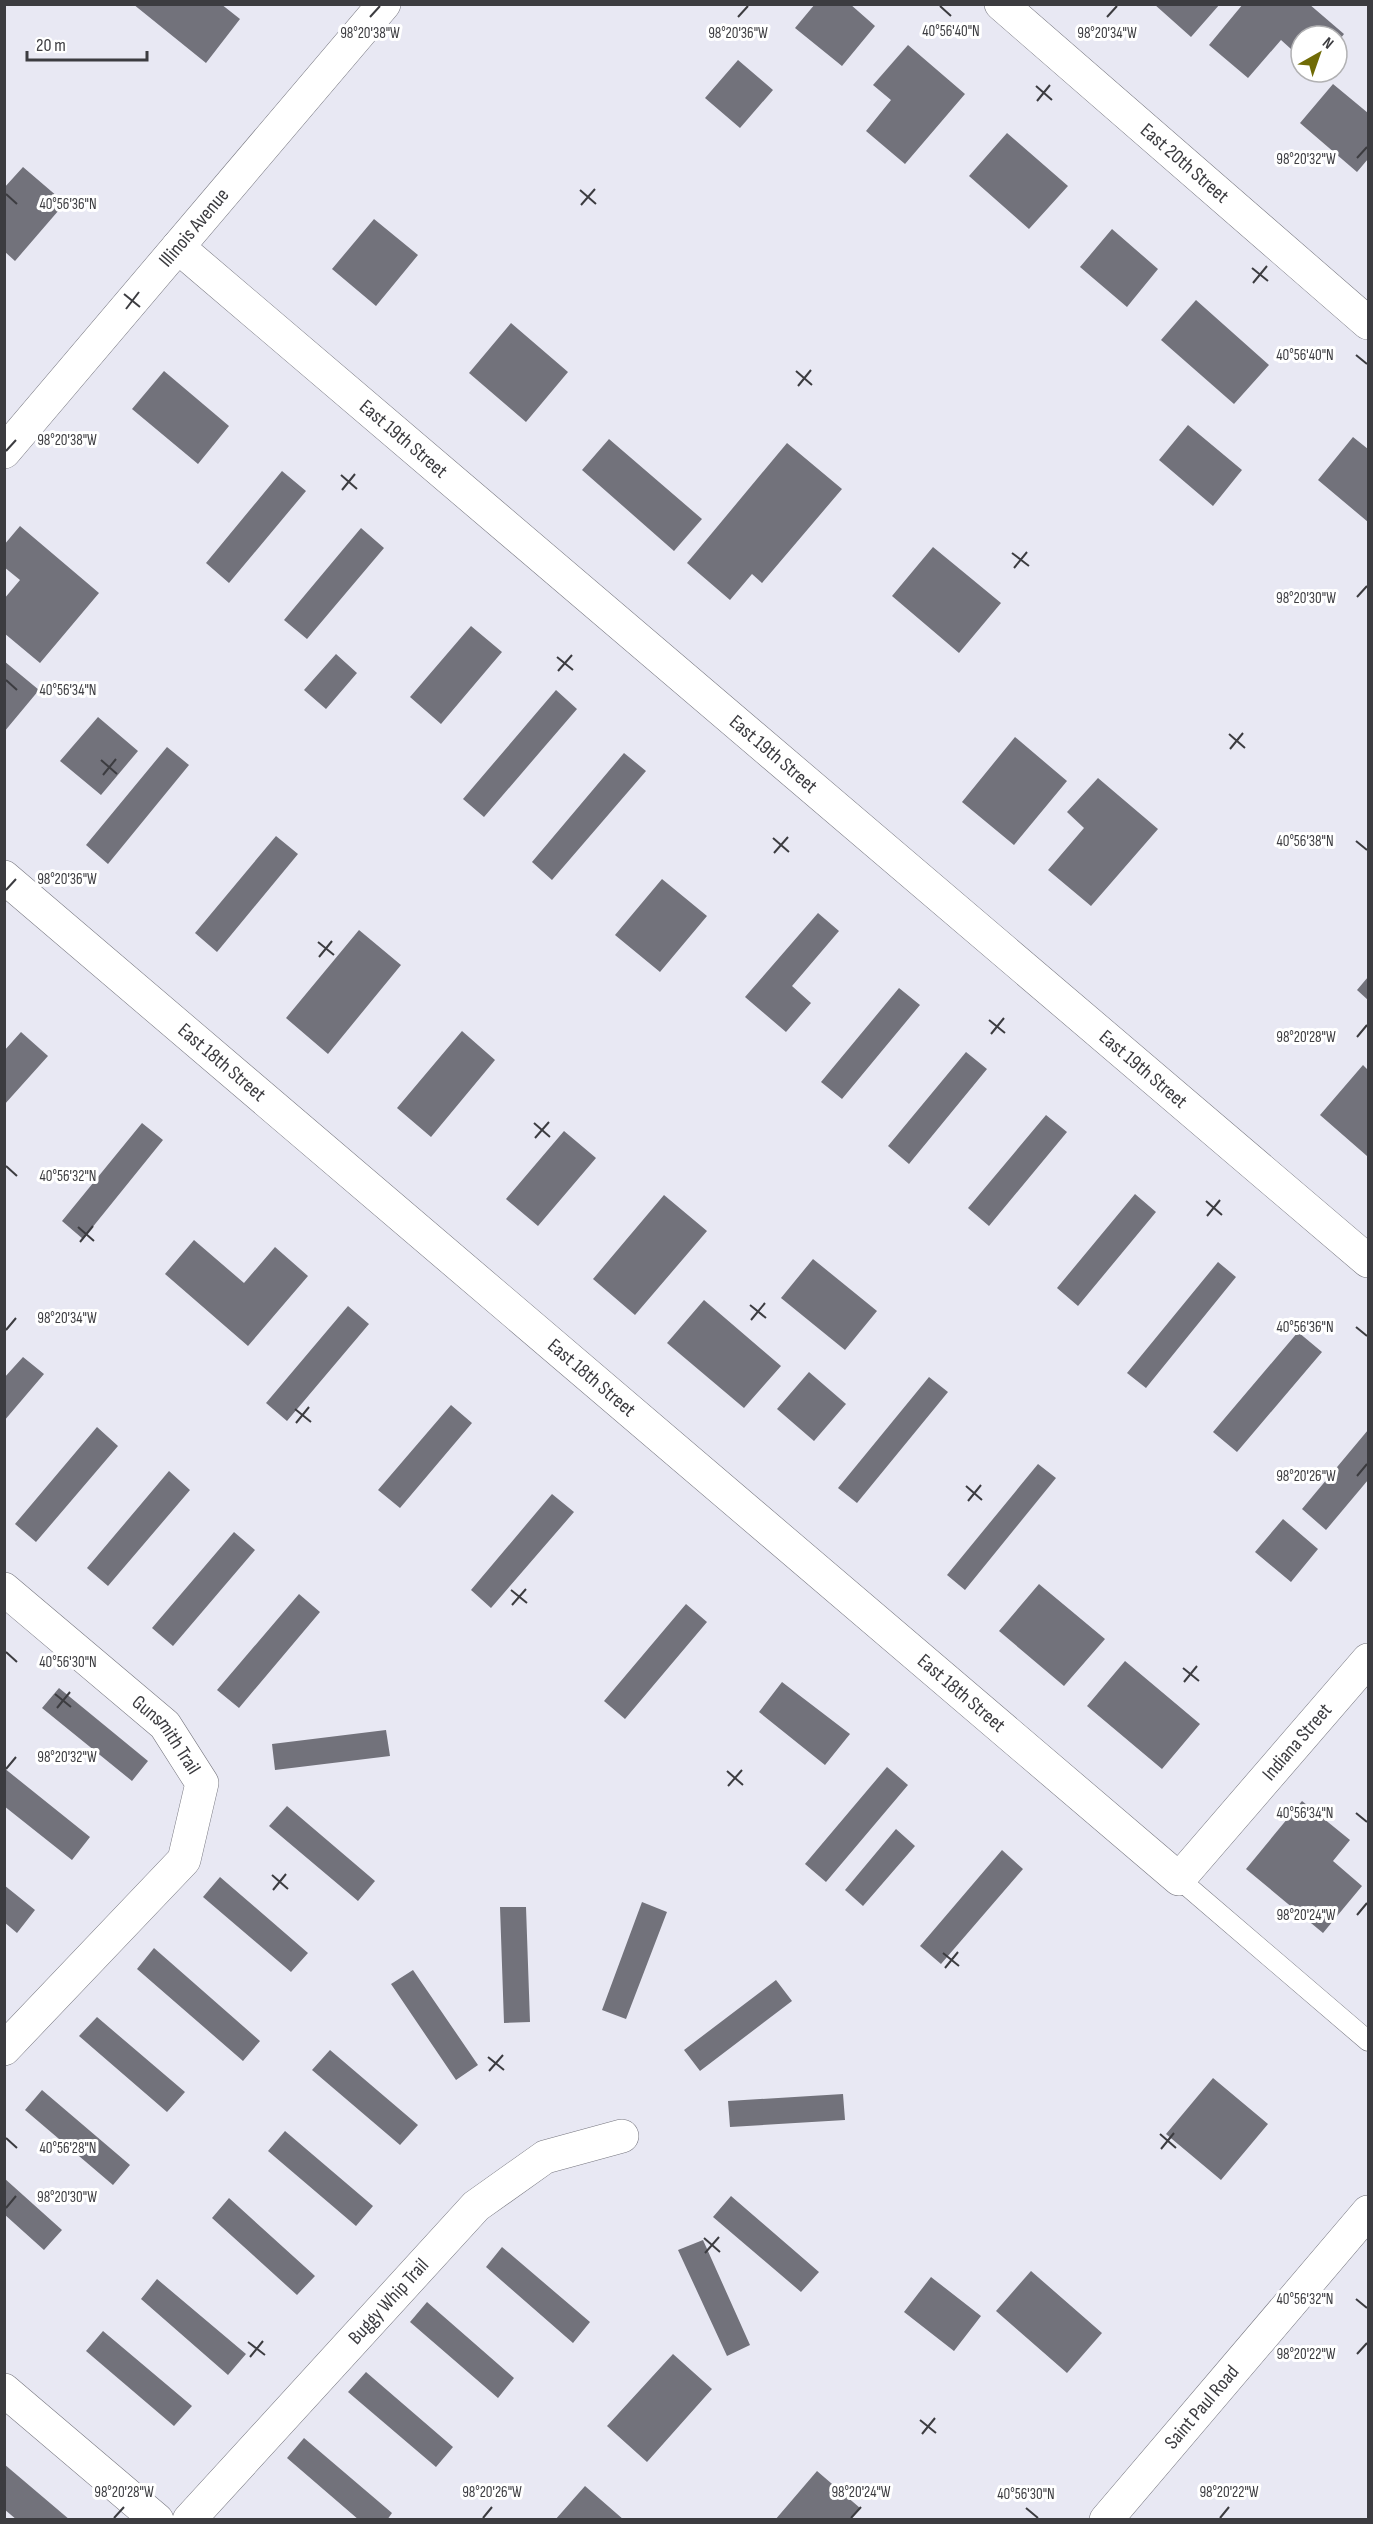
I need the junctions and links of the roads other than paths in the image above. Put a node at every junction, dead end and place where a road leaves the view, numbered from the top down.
1 (384, 4) edge
2 (1001, 4) edge
3 (178, 247) junction
4 (1368, 323) edge
5 (4, 452) edge
6 (4, 877) edge
7 (1368, 1261) edge
8 (4, 1589) edge
9 (1368, 1660) edge
10 (1179, 1879) junction
11 (1368, 2041) edge
12 (4, 2049) edge
13 (622, 2136) dead end
14 (1368, 2212) edge
15 (4, 2390) edge
16 (157, 2520) edge
17 (189, 2520) edge
18 (1106, 2520) edge

1 - 3 street, Illinois Avenue
2 - 4 street, East 20th Street
3 - 5 street, Illinois Avenue
3 - 7 street, East 19th Street
6 - 10 street, East 18th Street
8 - 12 street, Gunsmith Trail
9 - 10 street, Indiana Street
10 - 11 lane
13 - 17 street, Buggy Whip Trail
14 - 18 street, Saint Paul Road
15 - 16 street

